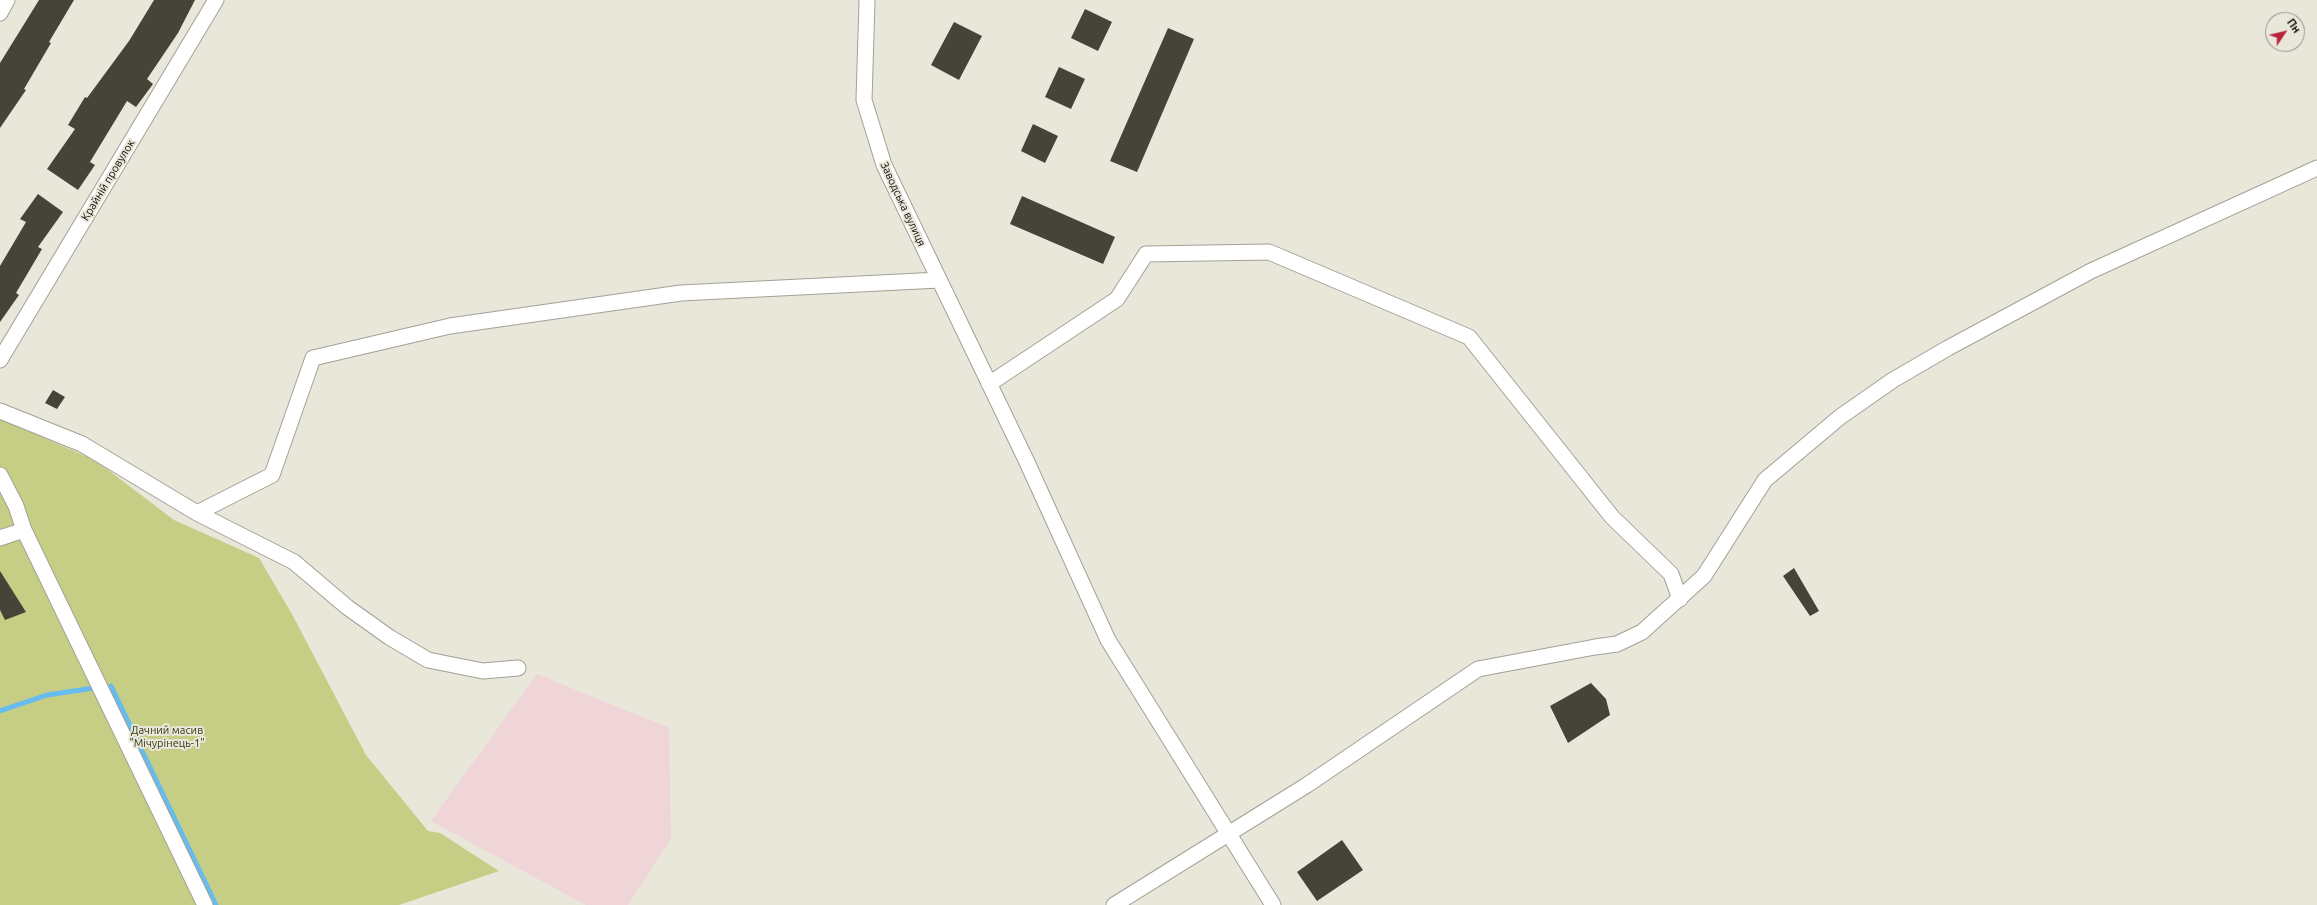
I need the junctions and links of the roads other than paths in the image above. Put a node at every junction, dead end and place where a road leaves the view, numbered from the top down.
1 (7, 0) edge
2 (216, 0) edge
3 (867, 0) edge
4 (0, 13) edge
5 (2317, 168) edge
6 (939, 280) junction
7 (0, 360) edge
8 (992, 389) junction
9 (0, 411) edge
10 (0, 475) edge
11 (197, 513) junction
12 (24, 530) junction
13 (0, 538) edge
14 (1680, 599) junction
15 (518, 668) dead end
16 (1227, 833) junction
17 (205, 905) edge
18 (1114, 905) edge
19 (1273, 905) edge

1 - 4 street
2 - 7 street, Крайній провулок
3 - 6 street, Заводська вулиця
5 - 14 street
6 - 8 street, Заводська вулиця
6 - 11 street
8 - 14 street
8 - 16 street, Заводська вулиця
9 - 11 street
10 - 12 street
11 - 15 street
12 - 13 street
12 - 17 street
14 - 16 street
16 - 18 street
16 - 19 street, Заводська вулиця

